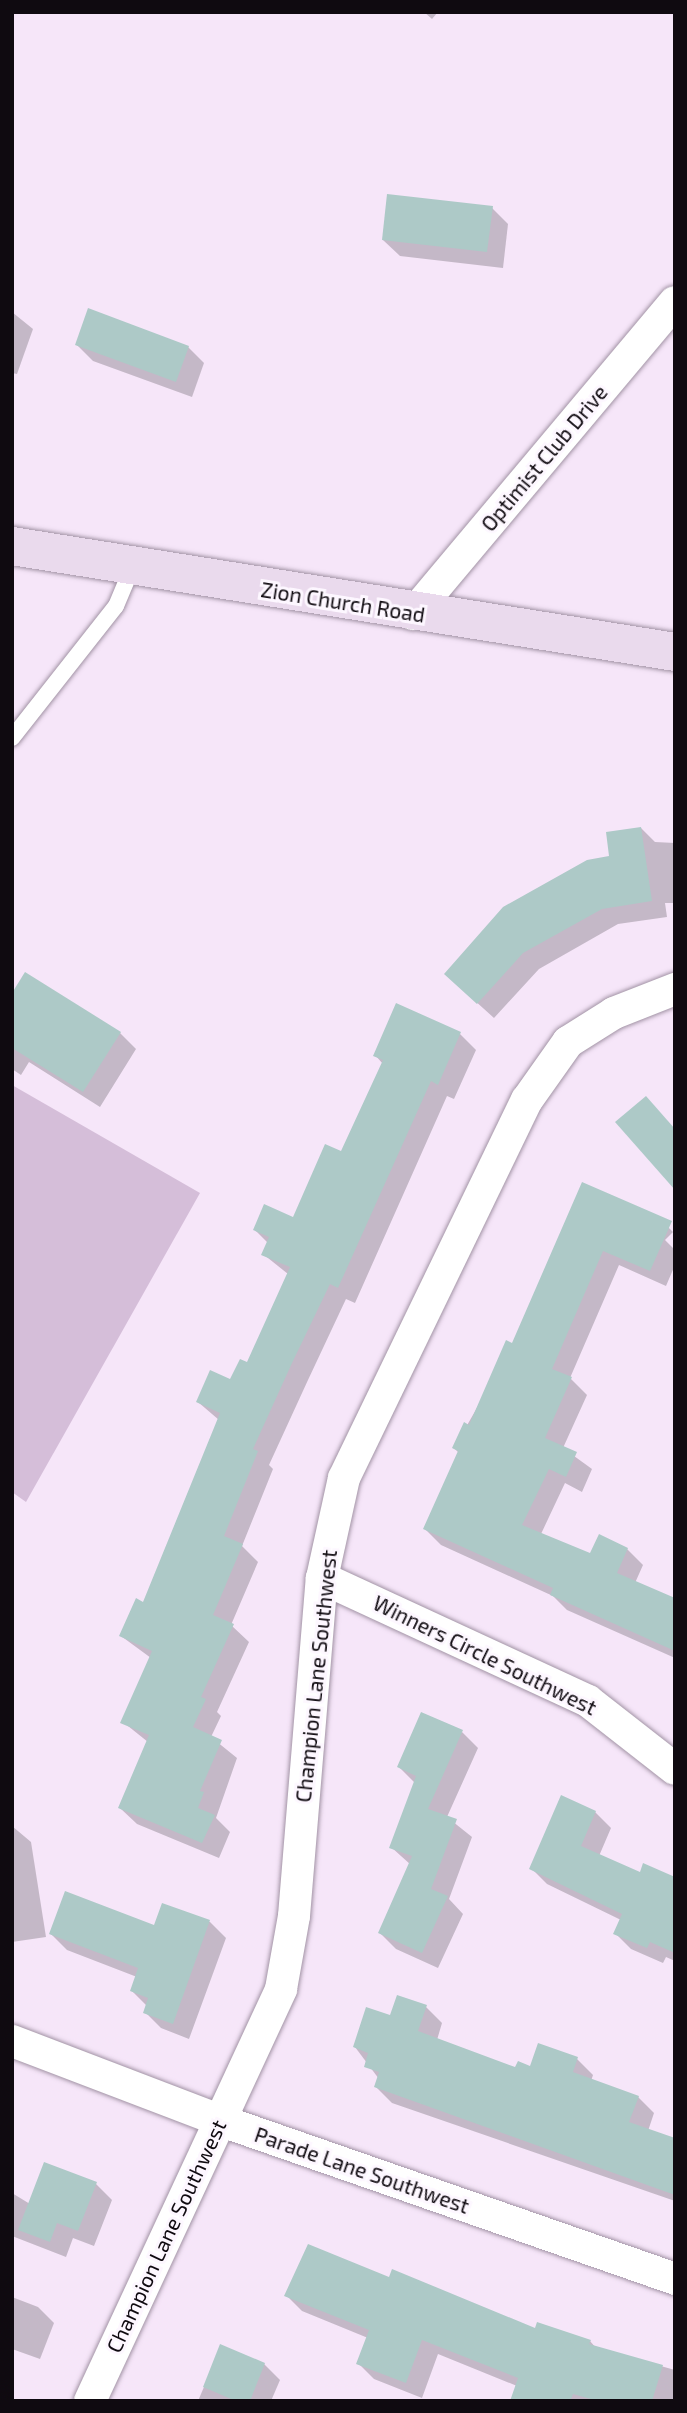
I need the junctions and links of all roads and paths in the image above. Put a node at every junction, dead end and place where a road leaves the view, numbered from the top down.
1 (675, 302) edge
2 (12, 545) edge
3 (132, 568) junction
4 (413, 614) junction
5 (675, 652) edge
6 (12, 738) edge
7 (675, 989) edge
8 (322, 1578) junction
9 (675, 1769) edge
10 (12, 2041) edge
11 (219, 2120) junction
12 (675, 2279) edge
13 (90, 2401) edge

1 - 4 street, Optimist Club Drive
2 - 3 street, Zion Church Road
3 - 4 street, Zion Church Road
3 - 6 lane
4 - 5 street, Zion Church Road
7 - 8 street, Champion Lane Southwest
8 - 9 street, Winners Circle Southwest
8 - 11 street, Champion Lane Southwest
10 - 11 street, Parade Lane Southwest
11 - 12 street, Parade Lane Southwest
11 - 13 street, Champion Lane Southwest

